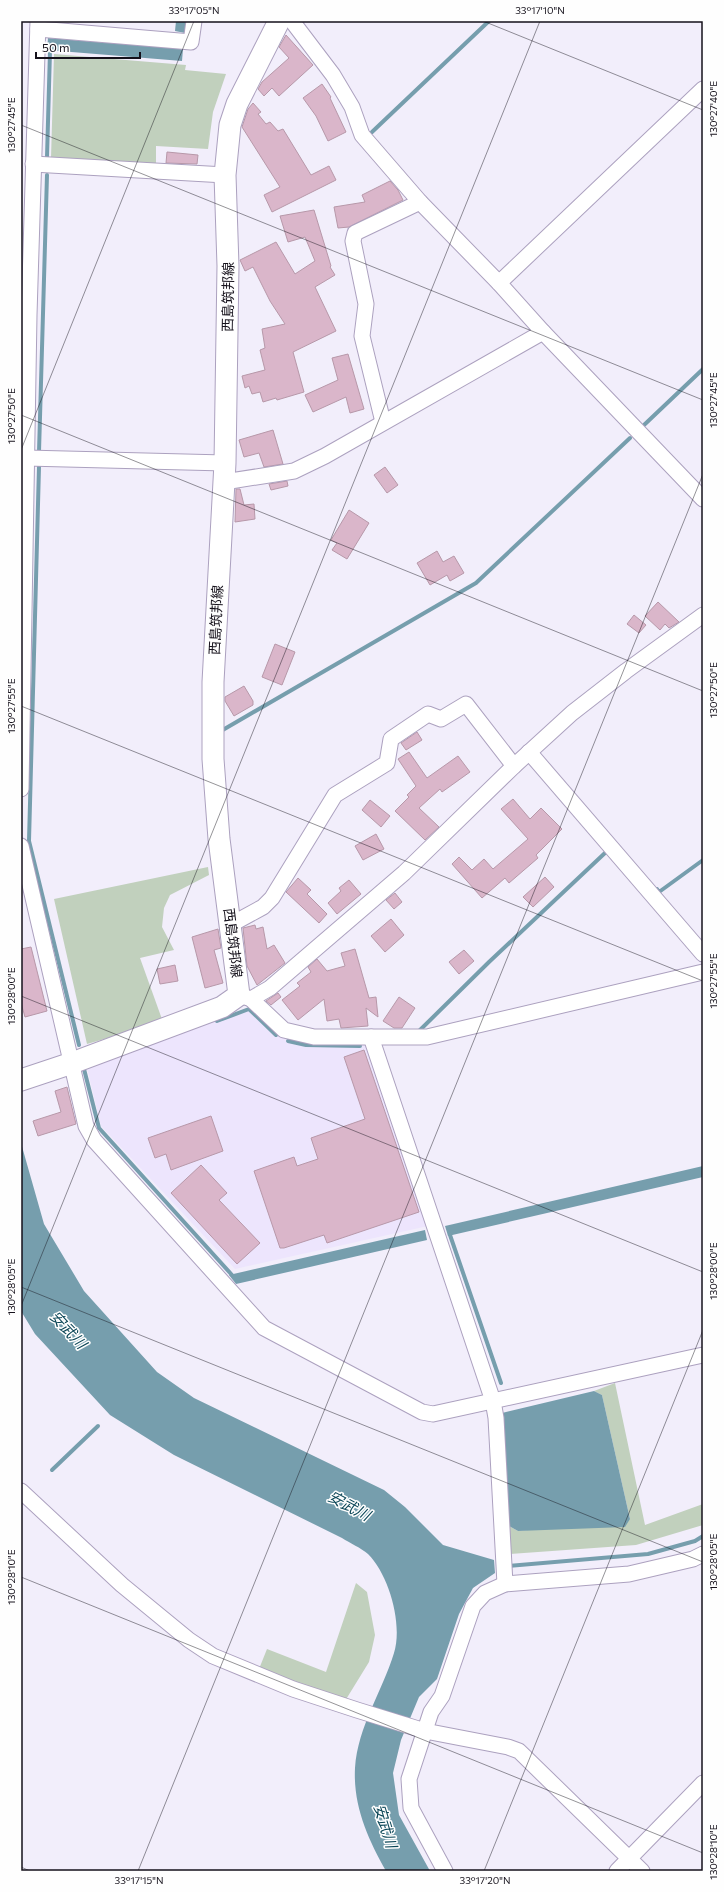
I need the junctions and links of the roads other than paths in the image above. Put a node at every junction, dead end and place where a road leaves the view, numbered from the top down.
1 (194, 21) edge
2 (279, 21) edge
3 (292, 21) edge
4 (38, 25) edge
5 (703, 89) edge
6 (34, 164) junction
7 (225, 175) junction
8 (420, 202) junction
9 (499, 283) junction
10 (25, 315) edge
11 (543, 332) junction
12 (383, 422) junction
13 (26, 458) junction
14 (225, 472) junction
15 (703, 499) edge
16 (703, 615) edge
17 (529, 752) junction
18 (514, 766) junction
19 (21, 789) edge
20 (21, 846) edge
21 (230, 925) junction
22 (703, 954) edge
23 (703, 972) edge
24 (245, 997) junction
25 (371, 1037) junction
26 (72, 1063) junction
27 (21, 1080) edge
28 (703, 1355) edge
29 (493, 1401) junction
30 (21, 1491) edge
31 (703, 1554) edge
32 (505, 1584) junction
33 (422, 1730) junction
34 (703, 1783) edge
35 (629, 1859) junction
36 (445, 1871) edge
37 (617, 1871) edge
38 (642, 1871) edge

1 - 4 street
2 - 7 main road, 西島筑邦線
3 - 8 street
4 - 6 street
5 - 9 street
6 - 7 street
6 - 10 street
7 - 14 main road, 西島筑邦線
8 - 9 street
8 - 12 street
9 - 11 street
10 - 13 street
11 - 12 street
11 - 15 street
12 - 14 street
13 - 14 street
13 - 19 street
14 - 21 main road, 西島筑邦線
16 - 17 street
17 - 18 street
17 - 22 street
18 - 21 street
18 - 24 street
20 - 26 street
21 - 24 main road, 西島筑邦線
23 - 25 street
24 - 25 street
24 - 26 main road, 西島筑邦線
25 - 29 street
26 - 27 main road, 西島筑邦線
26 - 29 street
28 - 29 street
29 - 32 street
30 - 33 street
31 - 32 street
32 - 33 street
33 - 35 street
33 - 36 street
34 - 35 street
35 - 37 street
35 - 38 street

